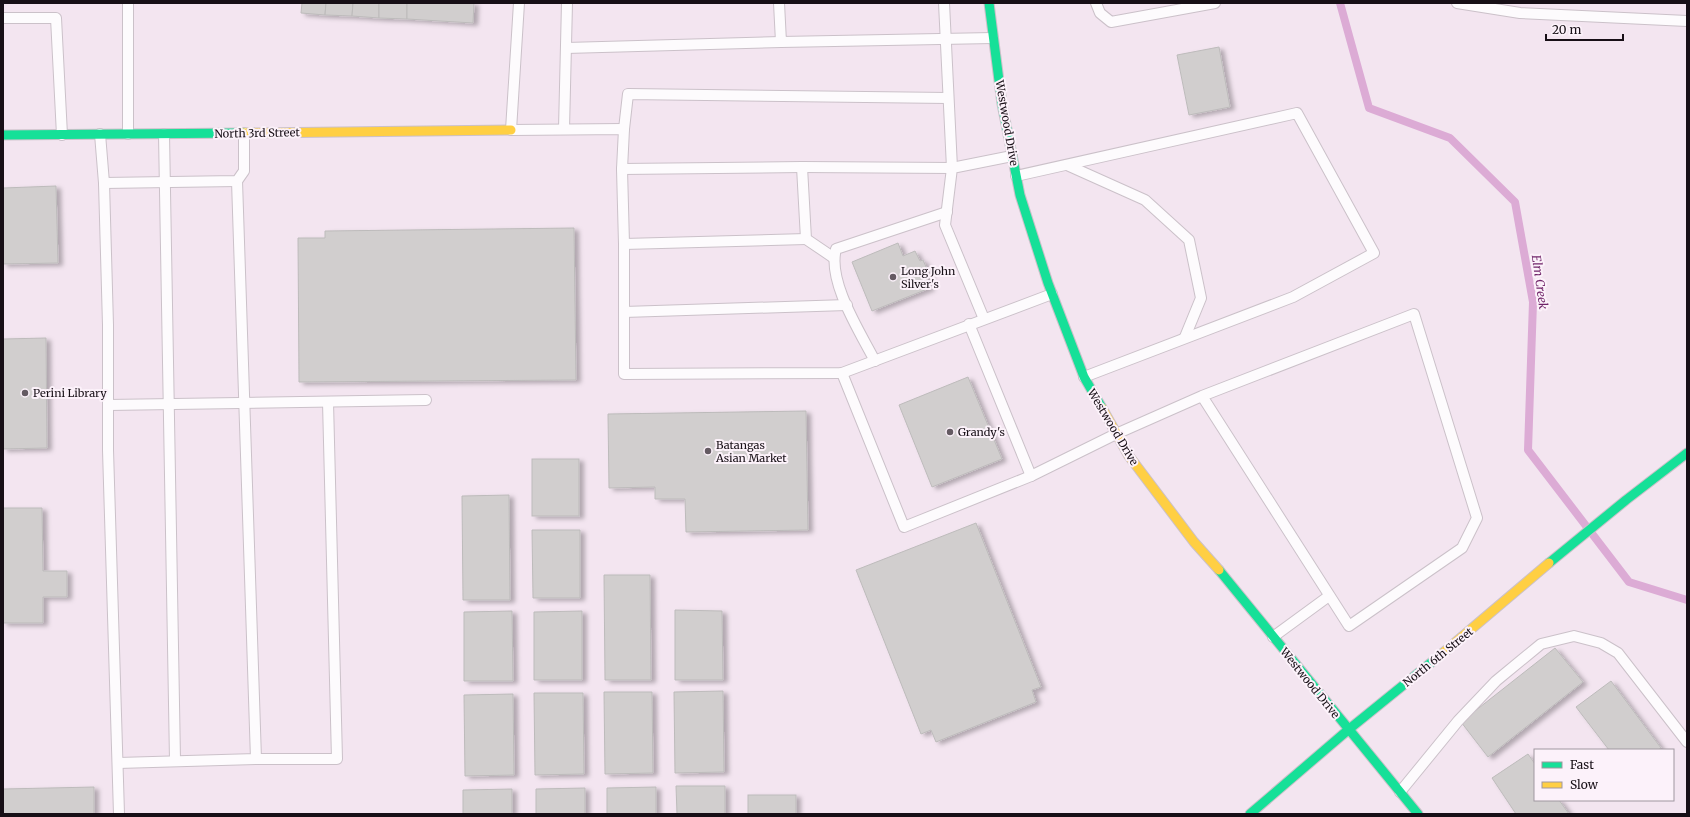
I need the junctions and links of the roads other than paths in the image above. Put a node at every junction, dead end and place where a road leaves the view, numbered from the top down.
1 (128, 3) edge
2 (519, 3) edge
3 (567, 3) edge
4 (779, 3) edge
5 (944, 3) edge
6 (989, 3) edge
7 (1096, 3) edge
8 (1215, 3) edge
9 (1457, 3) edge
10 (3, 18) edge
11 (1687, 21) edge
12 (947, 38) junction
13 (993, 38) junction
14 (781, 42) junction
15 (566, 48) junction
16 (948, 98) junction
17 (564, 129) junction
18 (624, 129) junction
19 (511, 130) junction
20 (244, 133) junction
21 (100, 134) junction
22 (128, 134) junction
23 (164, 134) junction
24 (62, 135) junction
25 (3, 136) edge
26 (1012, 156) junction
27 (1067, 165) junction
28 (802, 167) junction
29 (952, 168) junction
30 (622, 169) junction
31 (1016, 176) junction
32 (236, 181) junction
33 (165, 182) junction
34 (104, 183) junction
35 (947, 212) junction
36 (806, 239) junction
37 (624, 244) junction
38 (834, 258) junction
39 (1052, 294) junction
40 (847, 305) junction
41 (624, 312) junction
42 (984, 319) junction
43 (969, 324) junction
44 (1185, 337) junction
45 (875, 361) junction
46 (842, 373) junction
47 (1084, 377) junction
48 (1202, 396) junction
49 (426, 400) dead end
50 (328, 402) junction
51 (244, 403) junction
52 (168, 404) junction
53 (108, 405) junction
54 (1116, 434) junction
55 (1687, 453) edge
56 (1031, 476) junction
57 (1329, 596) junction
58 (1274, 637) junction
59 (1348, 730) junction
60 (1687, 742) edge
61 (256, 759) junction
62 (175, 760) junction
63 (118, 763) junction
64 (1400, 792) junction
65 (119, 814) edge
66 (1250, 814) edge
67 (1418, 814) edge

1 - 22 lane
2 - 19 lane
3 - 15 lane
4 - 14 lane
5 - 12 lane
6 - 13 street, Westwood Drive
7 - 8 lane
9 - 11 lane
10 - 24 lane
12 - 13 lane
12 - 14 lane
12 - 16 lane
13 - 26 street, Westwood Drive
14 - 15 lane
15 - 17 lane
16 - 18 lane
16 - 29 lane
17 - 18 lane
17 - 19 lane
18 - 30 lane
19 - 20 street, North 3rd Street
20 - 23 street, North 3rd Street
20 - 32 lane
21 - 22 street, North 3rd Street
21 - 24 street, North 3rd Street
21 - 34 lane
22 - 23 street, North 3rd Street
23 - 33 lane
24 - 25 street, North 3rd Street
26 - 29 lane
26 - 31 street, Westwood Drive
27 - 31 lane
27 - 44 lane
27 - 44 lane
28 - 29 lane
28 - 30 lane
28 - 36 lane
29 - 35 lane
30 - 37 lane
31 - 39 street, Westwood Drive
32 - 33 lane
32 - 51 lane
33 - 34 lane
33 - 52 lane
34 - 53 lane
35 - 38 lane
35 - 42 lane
36 - 37 lane
36 - 38 lane
37 - 41 lane
38 - 40 lane
39 - 42 lane
39 - 47 street, Westwood Drive
40 - 41 lane
40 - 45 lane
41 - 46 lane
42 - 43 lane
43 - 45 lane
43 - 56 lane
44 - 47 lane
45 - 46 lane
46 - 56 lane
47 - 54 street, Westwood Drive
48 - 54 lane
48 - 57 lane
48 - 57 lane
49 - 50 lane
50 - 51 lane
50 - 61 lane
51 - 52 lane
51 - 61 lane
52 - 53 lane
52 - 62 lane
53 - 63 lane
54 - 56 lane
54 - 58 street, Westwood Drive
55 - 59 street, North 6th Street
57 - 58 lane
58 - 59 street, Westwood Drive
59 - 64 street, Westwood Drive
59 - 66 street, North 6th Street
60 - 64 lane
61 - 62 lane
62 - 63 lane
63 - 65 lane
64 - 67 street, Westwood Drive

